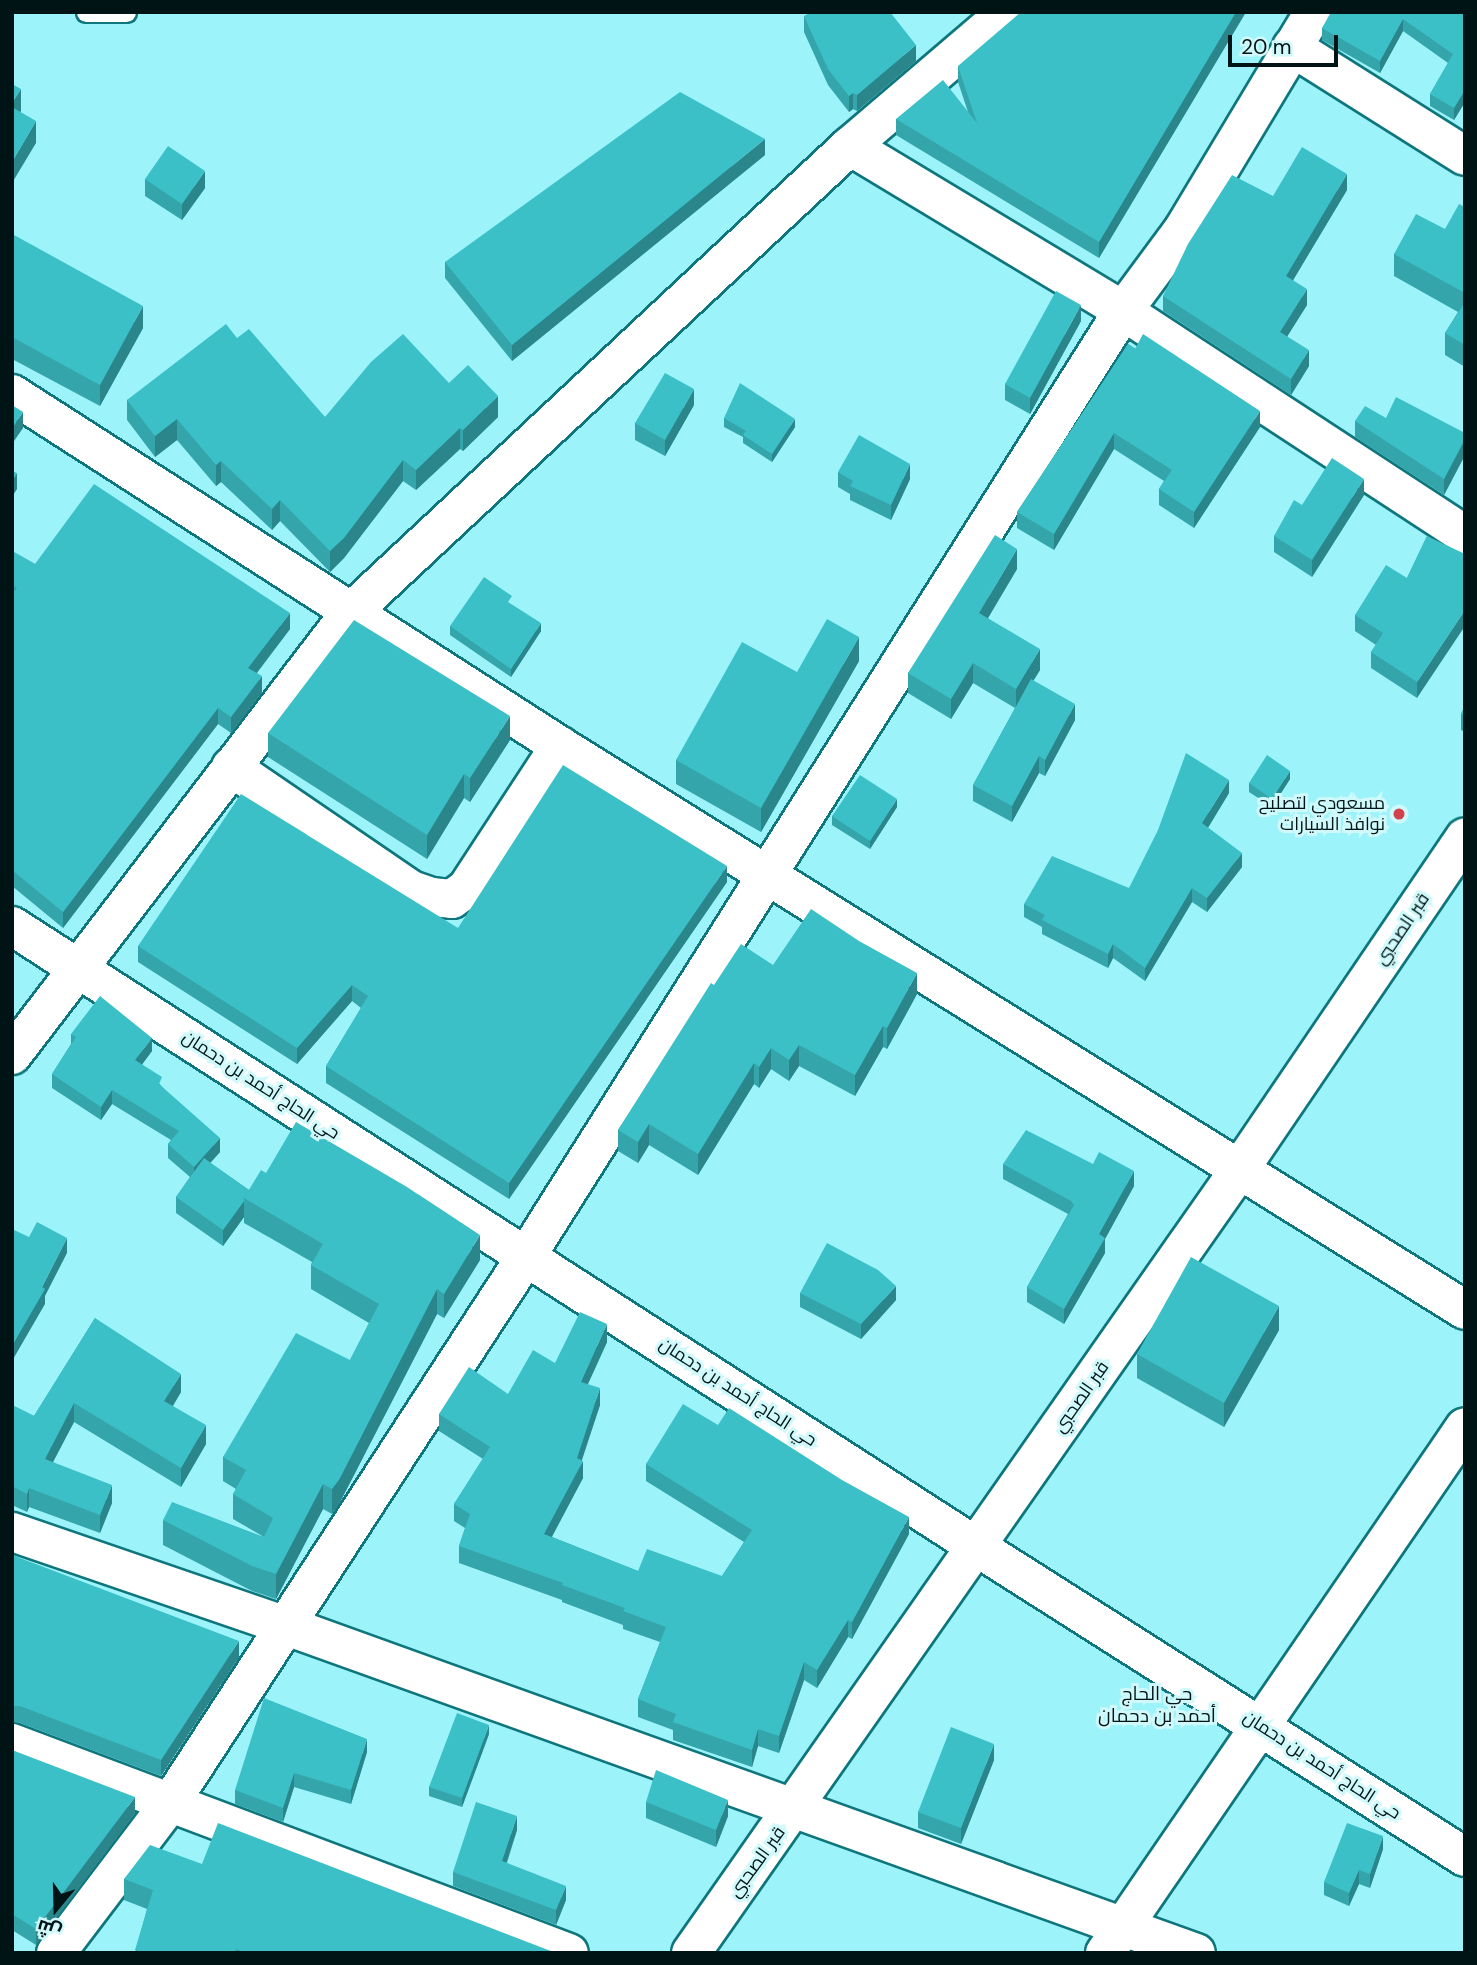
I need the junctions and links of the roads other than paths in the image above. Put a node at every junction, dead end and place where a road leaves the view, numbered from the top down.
1 (86, 12) edge
2 (126, 12) edge
3 (1314, 12) edge
4 (1001, 14) edge
5 (1292, 47) junction
6 (850, 146) junction
7 (1465, 156) edge
8 (1124, 311) junction
9 (12, 394) edge
10 (1465, 535) edge
11 (350, 613) junction
12 (560, 746) junction
13 (231, 767) junction
14 (1465, 837) edge
15 (765, 875) junction
16 (12, 926) edge
17 (77, 967) junction
18 (12, 1055) edge
19 (1239, 1170) junction
20 (527, 1255) junction
21 (1465, 1310) edge
22 (1465, 1427) edge
23 (12, 1532) edge
24 (977, 1547) junction
25 (284, 1625) junction
26 (1261, 1726) junction
27 (12, 1743) edge
28 (170, 1803) junction
29 (793, 1810) junction
30 (1465, 1857) edge
31 (1113, 1940) edge
32 (56, 1953) edge
33 (569, 1953) edge
34 (691, 1953) edge
35 (1196, 1953) edge

1 - 2 lane
3 - 5 street
4 - 6 street
5 - 7 street
5 - 8 street
6 - 8 street
6 - 11 street
8 - 10 street
8 - 15 street
9 - 11 street
11 - 12 street
11 - 13 street
12 - 13 street
12 - 15 street
13 - 17 street
14 - 19 street, قبر الصحبي
15 - 19 street
15 - 20 street
16 - 17 street, حي الحاج أحمد بن دحمان
17 - 18 street
17 - 20 street, حي الحاج أحمد بن دحمان
19 - 21 street
19 - 24 street, قبر الصحبي
20 - 24 street, حي الحاج أحمد بن دحمان
20 - 25 street
22 - 26 street
23 - 25 street
24 - 26 street, حي الحاج أحمد بن دحمان
24 - 29 street, قبر الصحبي
25 - 28 street
25 - 29 street
26 - 30 street, حي الحاج أحمد بن دحمان
26 - 31 street
27 - 28 street
28 - 32 street
28 - 33 street
29 - 31 street
29 - 34 street, قبر الصحبي
31 - 35 street

